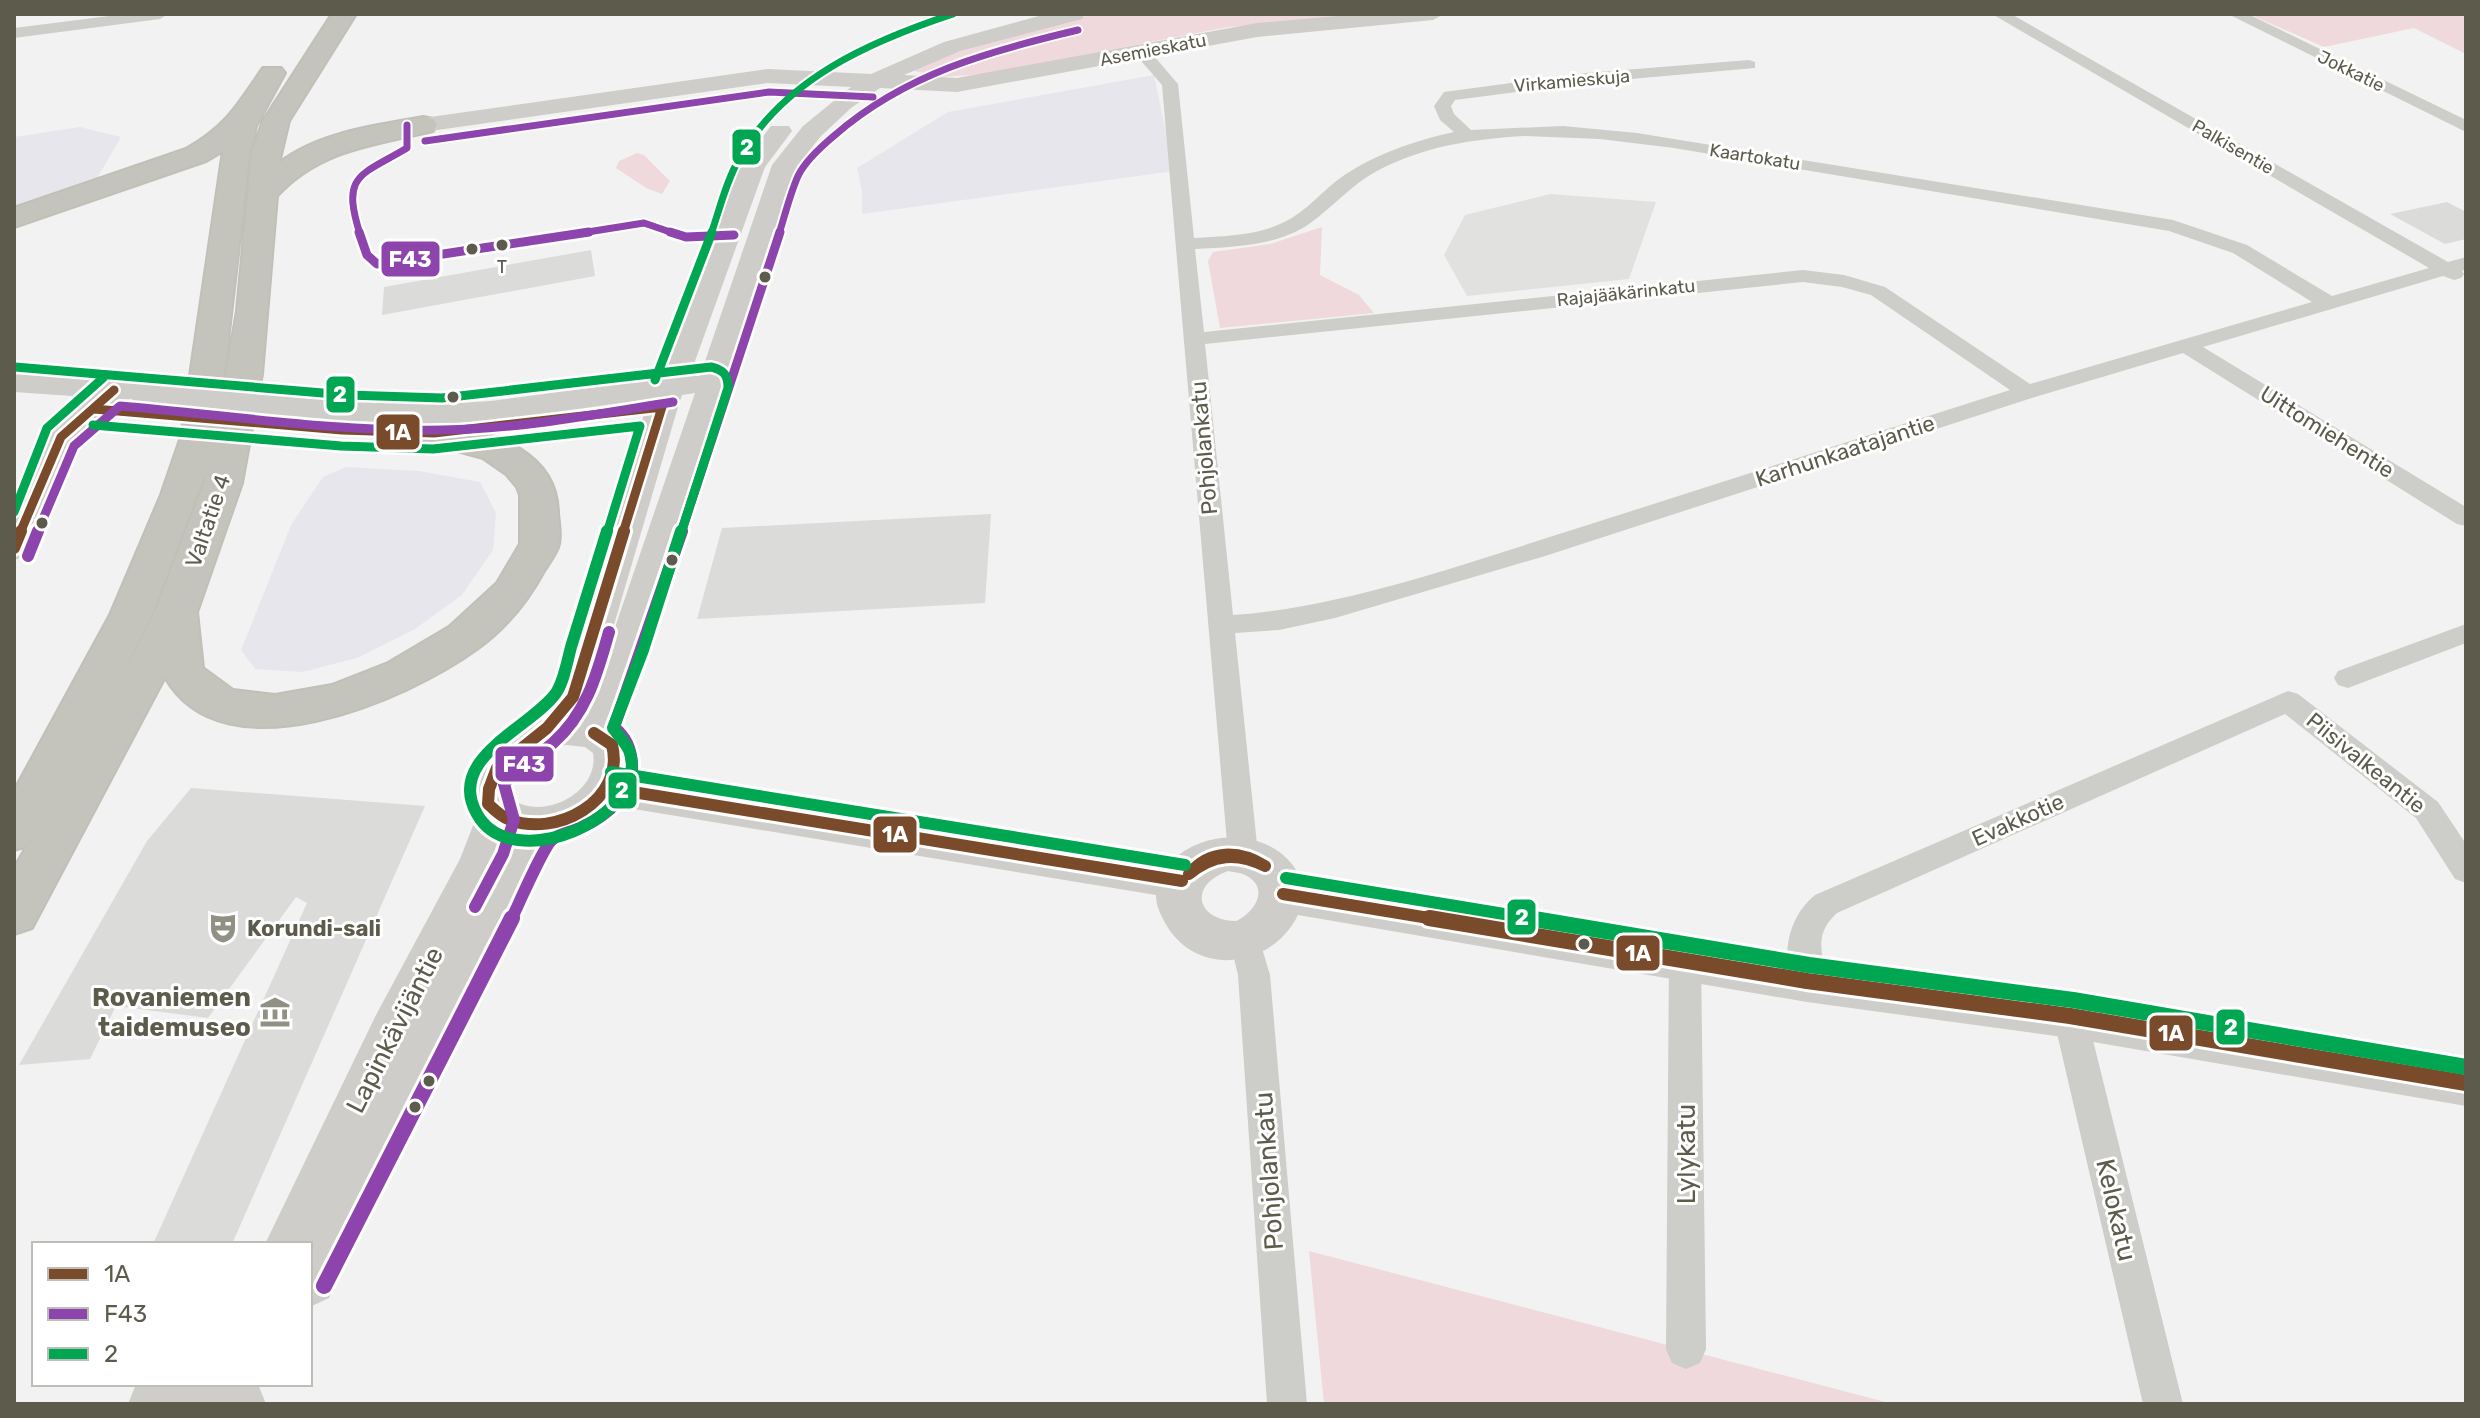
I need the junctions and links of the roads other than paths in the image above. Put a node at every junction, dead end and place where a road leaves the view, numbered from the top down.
1 (160, 14) edge
2 (1015, 14) edge
3 (1074, 14) edge
4 (1433, 14) edge
5 (2000, 14) edge
6 (2236, 14) edge
7 (339, 22) edge
8 (14, 33) edge
9 (288, 48) dead end
10 (1142, 52) junction
11 (1749, 65) dead end
12 (843, 78) junction
13 (874, 81) junction
14 (287, 105) junction
15 (250, 110) junction
16 (423, 125) junction
17 (2466, 127) edge
18 (1469, 137) junction
19 (205, 194) junction
20 (263, 194) junction
21 (14, 218) edge
22 (14, 228) edge
23 (1185, 244) junction
24 (2459, 271) edge
25 (2329, 303) junction
26 (1194, 339) junction
27 (2188, 347) junction
28 (14, 383) edge
29 (2027, 392) junction
30 (709, 394) junction
31 (666, 396) junction
32 (104, 399) junction
33 (14, 404) edge
34 (344, 420) junction
35 (434, 433) junction
36 (2466, 518) edge
37 (14, 548) edge
38 (176, 612) junction
39 (1221, 625) junction
40 (2466, 633) edge
41 (2348, 678) dead end
42 (2288, 701) joint
43 (594, 733) junction
44 (536, 737) junction
45 (608, 788) junction
46 (519, 820) junction
47 (14, 831) edge
48 (1243, 854) junction
49 (2466, 870) edge
50 (1182, 881) junction
51 (1283, 894) junction
52 (14, 913) edge
53 (1245, 938) junction
54 (1685, 960) junction
55 (1807, 981) junction
56 (2070, 1016) junction
57 (2466, 1083) edge
58 (293, 1242) edge
59 (312, 1275) edge
60 (1686, 1349) dead end
61 (1287, 1404) edge
62 (2163, 1404) edge

1 - 8 street
2 - 12 main road
3 - 13 main road
4 - 10 main road, Asemieskatu
5 - 24 street, Palkisentie
6 - 17 street, Jokkatie
7 - 14 highway, Valtatie 4
9 - 15 highway, Valtatie 4
10 - 13 main road, Asemieskatu
10 - 23 street, Pohjolankatu
11 - 18 street, Virkamieskuja
12 - 13 main road, Asemieskatu
12 - 16 main road, Asemieskatu
12 - 31 main road
13 - 30 main road
14 - 16 highway
14 - 20 highway, Valtatie 4
15 - 19 highway, Valtatie 4
15 - 21 highway
16 - 20 highway
18 - 23 street, Kaartokatu
18 - 25 street, Kaartokatu
19 - 22 highway
19 - 47 highway, Valtatie 4
20 - 38 highway, Valtatie 4
23 - 26 street, Pohjolankatu
24 - 25 street, Karhunkaatajantie
25 - 27 street, Karhunkaatajantie
26 - 29 street, Rajajääkärinkatu
26 - 39 street, Pohjolankatu
27 - 29 street, Karhunkaatajantie
27 - 36 street, Uittomiehentie
28 - 32 main road
29 - 39 street, Karhunkaatajantie
30 - 31 main road
30 - 43 main road
31 - 34 main road
31 - 35 main road
31 - 44 main road
32 - 33 main road
32 - 34 main road
32 - 37 main road
34 - 35 main road
35 - 38 highway
38 - 52 highway, Valtatie 4
39 - 48 street, Pohjolankatu
40 - 41 street
42 - 49 street, Piisivalkeantie
42 - 55 street, Evakkotie
43 - 44 main road
43 - 45 main road
44 - 46 main road
45 - 46 main road
45 - 50 main road
46 - 58 main road, Lapinkävijäntie
46 - 59 main road, Lapinkävijäntie
48 - 50 main road
48 - 51 main road
50 - 53 main road
51 - 53 main road
51 - 54 main road
53 - 61 street, Pohjolankatu
54 - 55 main road
54 - 60 street, Lylykatu
55 - 56 main road
56 - 57 main road
56 - 62 street, Kelokatu

